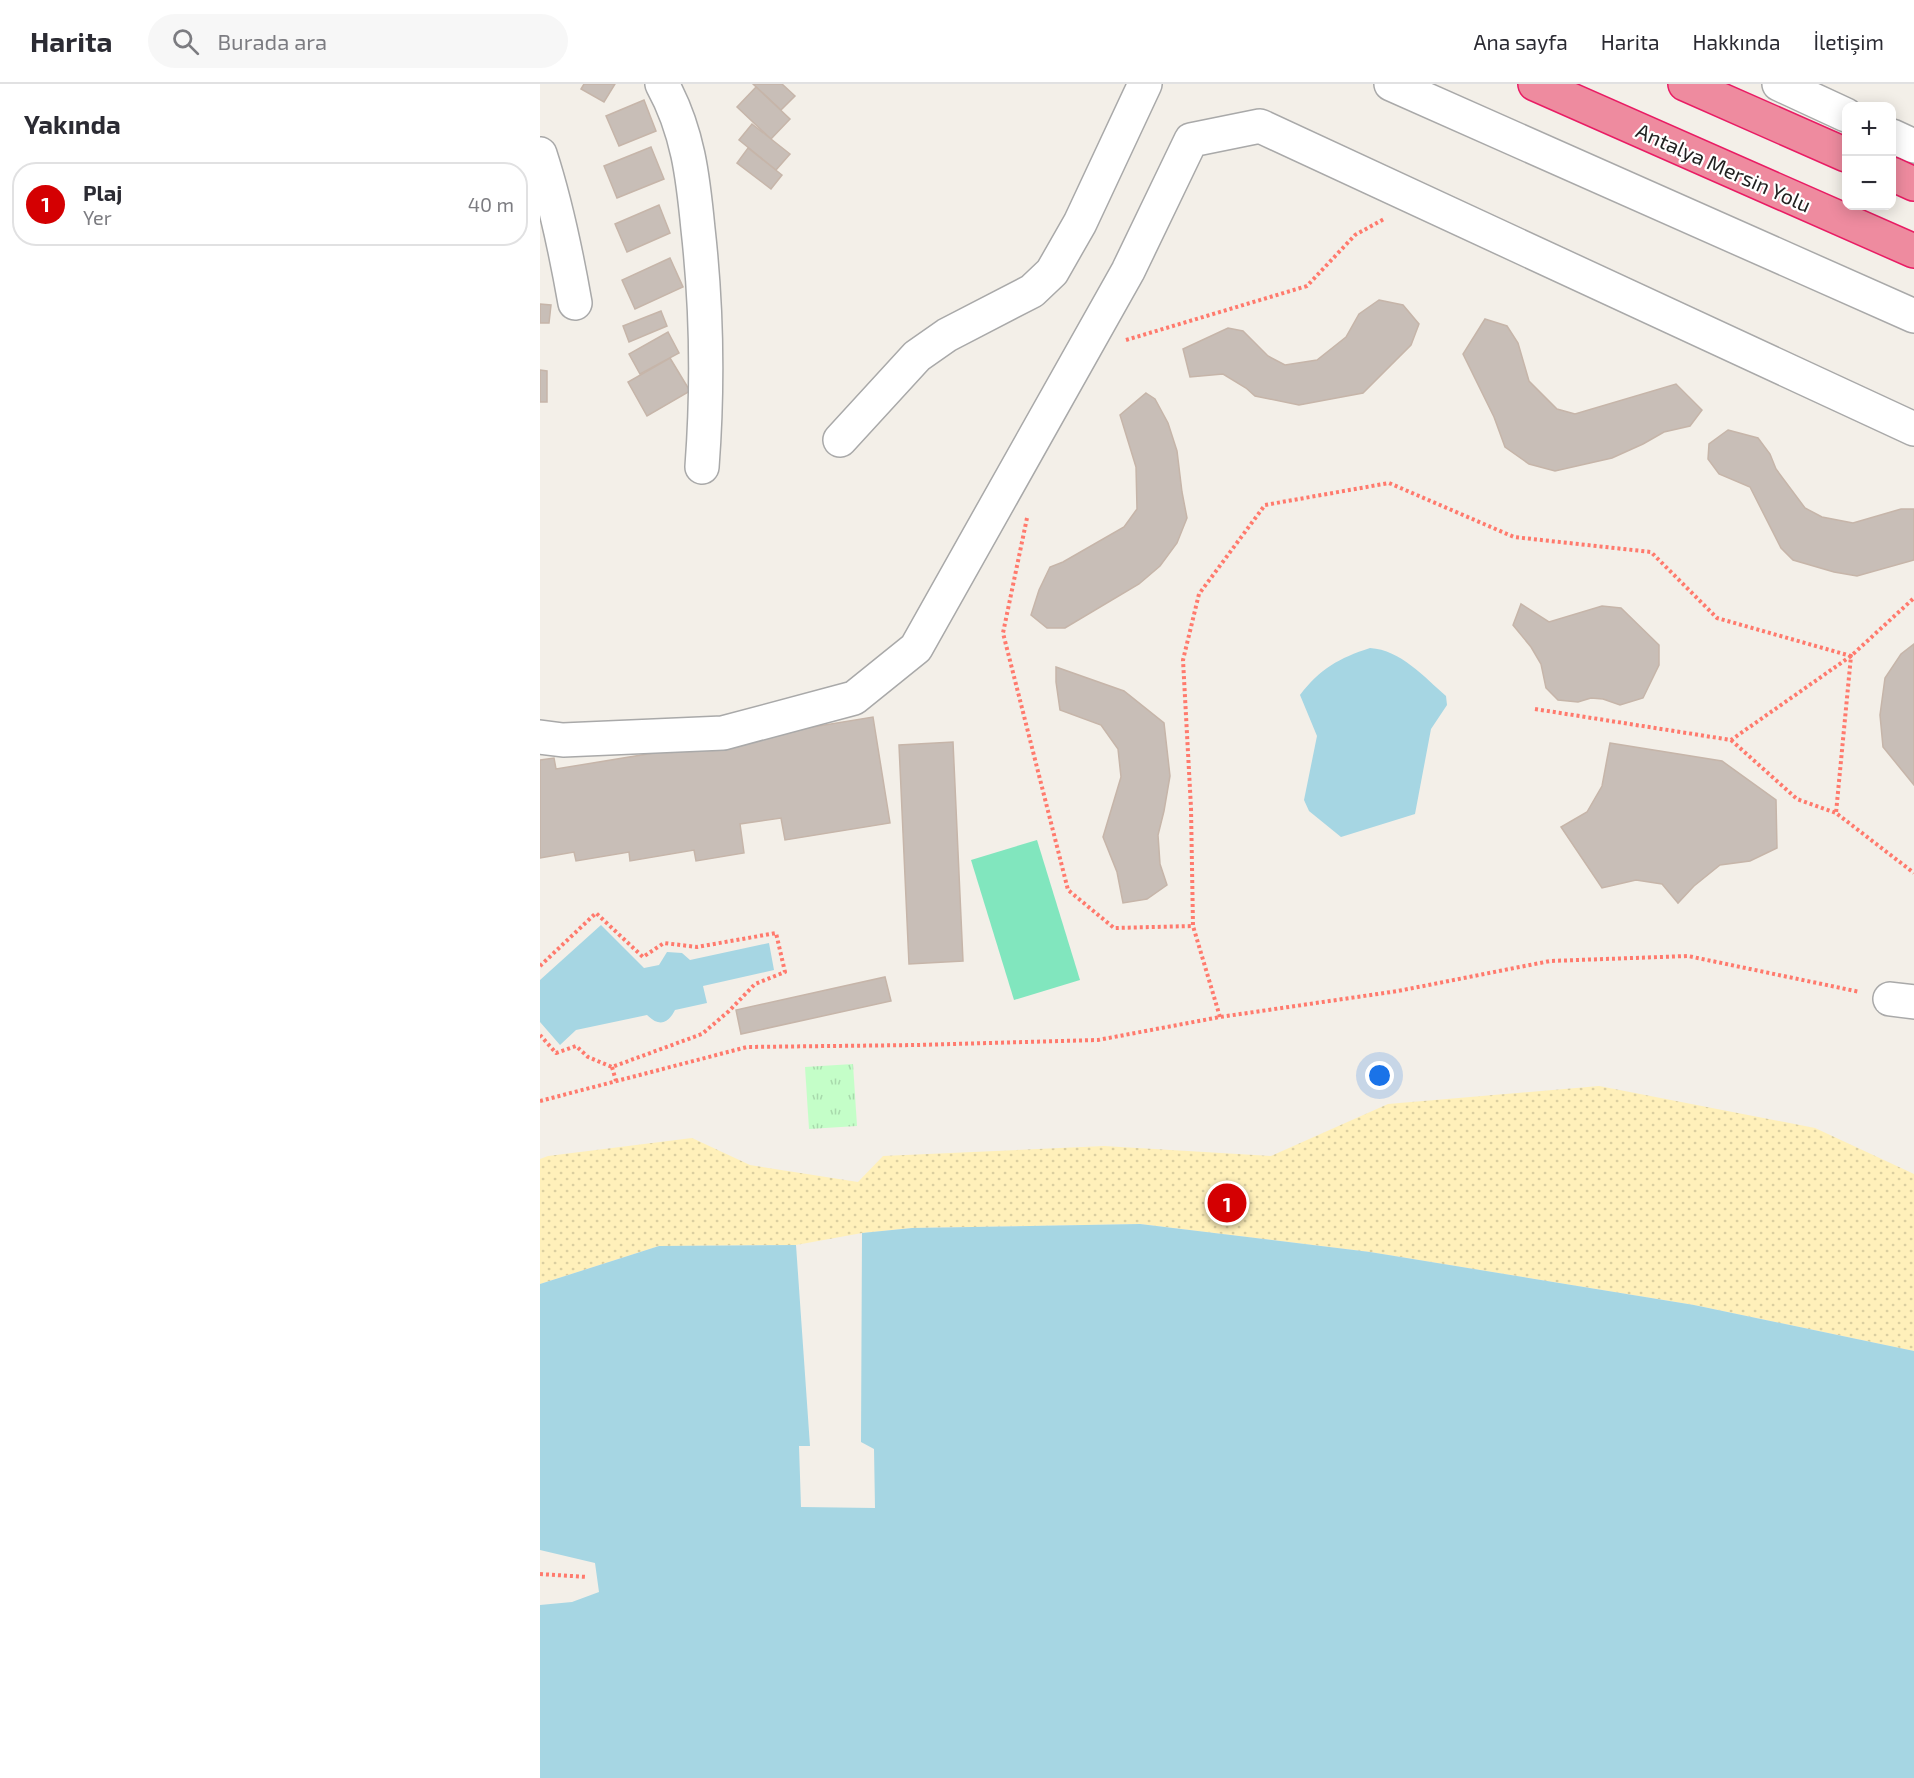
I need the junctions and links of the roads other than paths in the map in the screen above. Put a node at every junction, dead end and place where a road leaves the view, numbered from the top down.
1 (662, 84) edge
2 (1145, 84) edge
3 (1391, 84) edge
4 (1535, 84) edge
5 (1685, 84) edge
6 (1779, 84) edge
7 (1842, 113) edge
8 (1896, 138) edge
9 (1914, 146) edge
10 (1842, 153) edge
11 (540, 154) edge
12 (1896, 176) edge
13 (1914, 184) edge
14 (1914, 251) edge
15 (575, 303) dead end
16 (1914, 316) edge
17 (1914, 429) edge
18 (840, 440) dead end
19 (702, 467) dead end
20 (540, 737) edge

1 - 19 street
2 - 18 street
3 - 16 street
4 - 14 highway, Antalya Mersin Yolu
5 - 10 highway
6 - 7 street
8 - 9 street
11 - 15 street
12 - 13 highway
17 - 20 street

